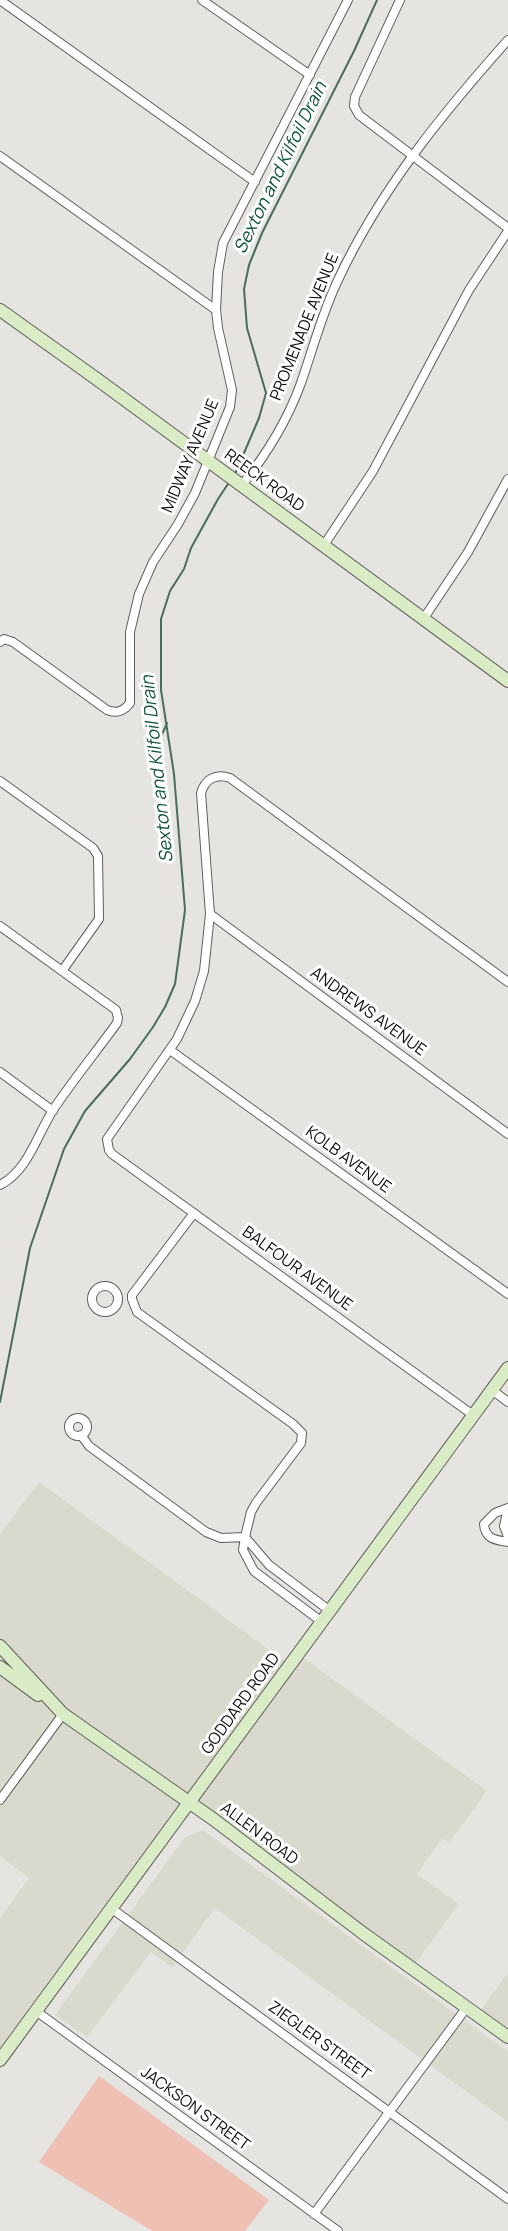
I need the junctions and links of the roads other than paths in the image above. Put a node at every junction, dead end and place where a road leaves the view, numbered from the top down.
1 (0, 0) edge
2 (202, 0) edge
3 (348, 0) edge
4 (400, 0) edge
5 (508, 40) edge
6 (310, 75) junction
7 (0, 156) edge
8 (413, 156) junction
9 (255, 182) junction
10 (508, 230) edge
11 (0, 309) edge
12 (216, 310) junction
13 (208, 461) junction
14 (508, 479) edge
15 (241, 484) junction
16 (324, 545) junction
17 (424, 618) junction
18 (0, 642) edge
19 (508, 681) edge
20 (0, 781) edge
21 (210, 914) junction
22 (0, 926) edge
23 (62, 971) junction
24 (508, 982) edge
25 (170, 1050) junction
26 (0, 1072) edge
27 (53, 1111) junction
28 (508, 1134) edge
29 (0, 1185) edge
30 (194, 1213) junction
31 (508, 1294) edge
32 (118, 1299) dead end
33 (132, 1299) junction
34 (506, 1375) edge
35 (492, 1390) junction
36 (508, 1402) edge
37 (473, 1415) junction
38 (81, 1435) dead end
39 (508, 1508) edge
40 (246, 1537) junction
41 (508, 1537) edge
42 (508, 1542) edge
43 (330, 1611) junction
44 (321, 1622) junction
45 (2, 1649) edge
46 (0, 1667) edge
47 (63, 1714) junction
48 (0, 1800) edge
49 (188, 1804) junction
50 (111, 1908) junction
51 (466, 2007) junction
52 (36, 2011) junction
53 (508, 2037) edge
54 (0, 2060) edge
55 (390, 2112) junction
56 (508, 2199) edge
57 (314, 2214) junction
58 (338, 2231) edge

1 - 9 street
2 - 6 street
3 - 6 street, MIDWAY AVENUE
4 - 8 street
5 - 8 street, PROMENADE AVENUE
6 - 9 street, MIDWAY AVENUE
7 - 12 street
8 - 10 street
8 - 15 street, PROMENADE AVENUE
9 - 12 street, MIDWAY AVENUE
10 - 16 street
11 - 13 main road, REECK ROAD
12 - 13 street, MIDWAY AVENUE
13 - 15 main road, REECK ROAD
13 - 18 street, MIDWAY AVENUE
14 - 17 street
15 - 16 main road, REECK ROAD
16 - 17 main road, REECK ROAD
17 - 19 main road, REECK ROAD
20 - 23 street
21 - 24 street
21 - 25 street
21 - 28 street, ANDREWS AVENUE
22 - 23 street
23 - 27 street
25 - 30 street, BALFOUR AVENUE
25 - 31 street, KOLB AVENUE
26 - 27 street
27 - 29 street
30 - 33 street
30 - 37 street, BALFOUR AVENUE
32 - 33 street
33 - 40 street
34 - 35 main road, GODDARD ROAD
35 - 36 street
35 - 37 main road, GODDARD ROAD
37 - 43 main road, GODDARD ROAD
38 - 40 street
39 - 41 street
39 - 42 street
40 - 43 street
40 - 44 street
43 - 44 main road, GODDARD ROAD
44 - 49 main road, GODDARD ROAD
45 - 47 main road, ALLEN ROAD
46 - 47 main road
47 - 48 street
47 - 49 main road, ALLEN ROAD
49 - 50 main road, GODDARD ROAD
49 - 51 main road, ALLEN ROAD
50 - 52 main road, GODDARD ROAD
50 - 55 street, ZIEGLER STREET
51 - 53 main road, ALLEN ROAD
51 - 55 street
52 - 54 main road, GODDARD ROAD
52 - 57 street, JACKSON STREET
55 - 56 street, ZIEGLER STREET
55 - 57 street
57 - 58 street, JACKSON STREET

